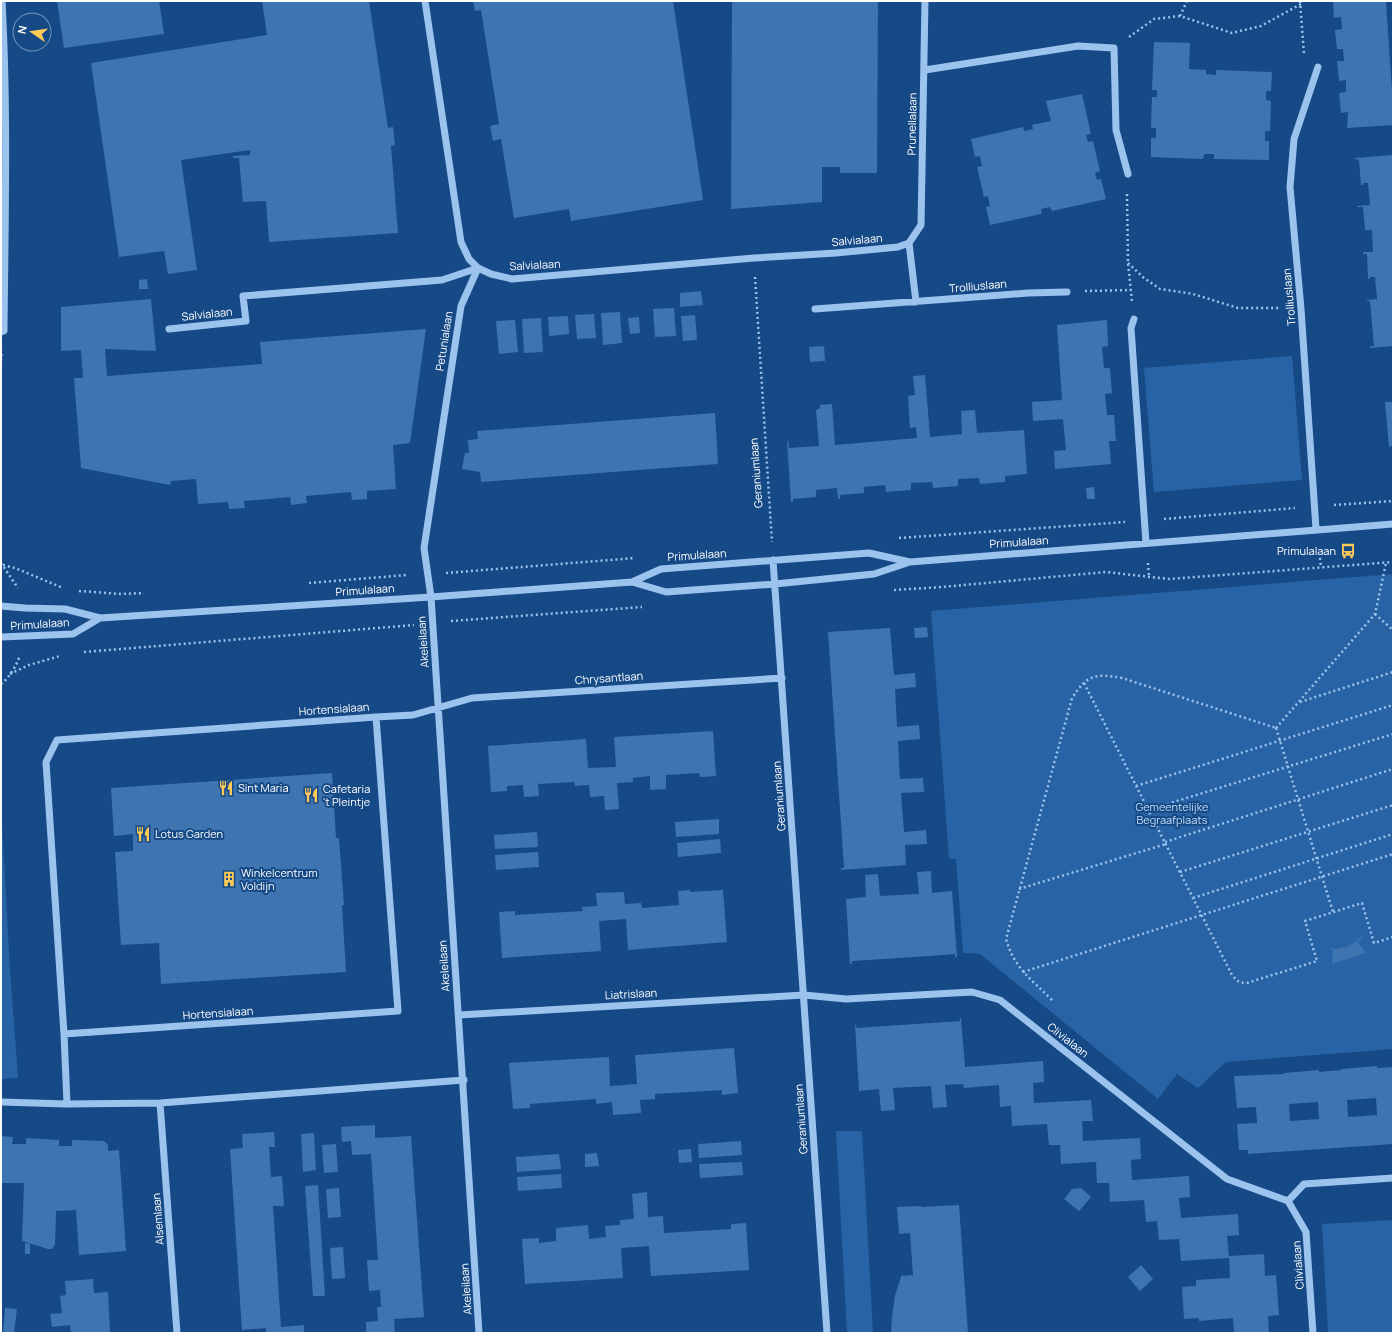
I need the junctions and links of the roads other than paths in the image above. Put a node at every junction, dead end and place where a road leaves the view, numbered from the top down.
1 (2, 1) edge
2 (424, 1) edge
3 (925, 1) edge
4 (1318, 67) road end
5 (924, 70) junction
6 (1128, 174) road end
7 (909, 243) junction
8 (478, 268) junction
9 (1067, 292) road end
10 (916, 302) junction
11 (815, 309) dead end
12 (1134, 319) dead end
13 (169, 329) dead end
14 (1, 332) edge
15 (1393, 524) edge
16 (1316, 529) junction
17 (1146, 543) junction
18 (773, 560) junction
19 (910, 562) junction
20 (632, 582) junction
21 (775, 584) junction
22 (431, 597) junction
23 (1, 606) edge
24 (100, 618) junction
25 (1, 637) edge
26 (782, 678) junction
27 (439, 707) junction
28 (376, 717) junction
29 (804, 995) junction
30 (459, 1015) junction
31 (64, 1034) junction
32 (464, 1080) junction
33 (1, 1102) edge
34 (160, 1103) junction
35 (67, 1104) junction
36 (1393, 1178) edge
37 (1288, 1201) junction
38 (177, 1333) edge
39 (479, 1333) edge
40 (827, 1333) edge
41 (1313, 1333) edge

1 - 14 street
2 - 8 street
3 - 5 street, Prunellalaan
4 - 16 street, Trolliuslaan
5 - 6 street
5 - 7 street, Prunellalaan
7 - 8 street, Salvialaan
7 - 10 street
8 - 13 street, Salvialaan
8 - 22 street, Petunialaan
9 - 10 street, Trolliuslaan
10 - 11 street, Trolliuslaan
12 - 17 street
15 - 16 street, Primulalaan
16 - 17 street, Primulalaan
17 - 19 street, Primulalaan
18 - 19 street, Primulalaan
18 - 20 street, Primulalaan
18 - 21 street, Geraniumlaan
19 - 21 street, Primulalaan
20 - 21 street, Primulalaan
20 - 22 street, Primulalaan
21 - 26 street, Geraniumlaan
22 - 24 street, Primulalaan
22 - 27 street, Akeleilaan
23 - 24 street, Primulalaan
24 - 25 street, Primulalaan
26 - 27 street, Chrysantlaan
26 - 29 street, Geraniumlaan
27 - 28 street
27 - 30 street, Akeleilaan
28 - 31 street, Hortensialaan
28 - 31 street, Hortensialaan
29 - 30 street, Liatrislaan
29 - 37 street, Clivialaan
29 - 40 street, Geraniumlaan
30 - 32 street, Akeleilaan
31 - 35 street, Hortensialaan
32 - 34 street
32 - 39 street, Akeleilaan
33 - 35 street
34 - 35 street
34 - 38 street, Alsemlaan
36 - 37 street
37 - 41 street, Clivialaan

